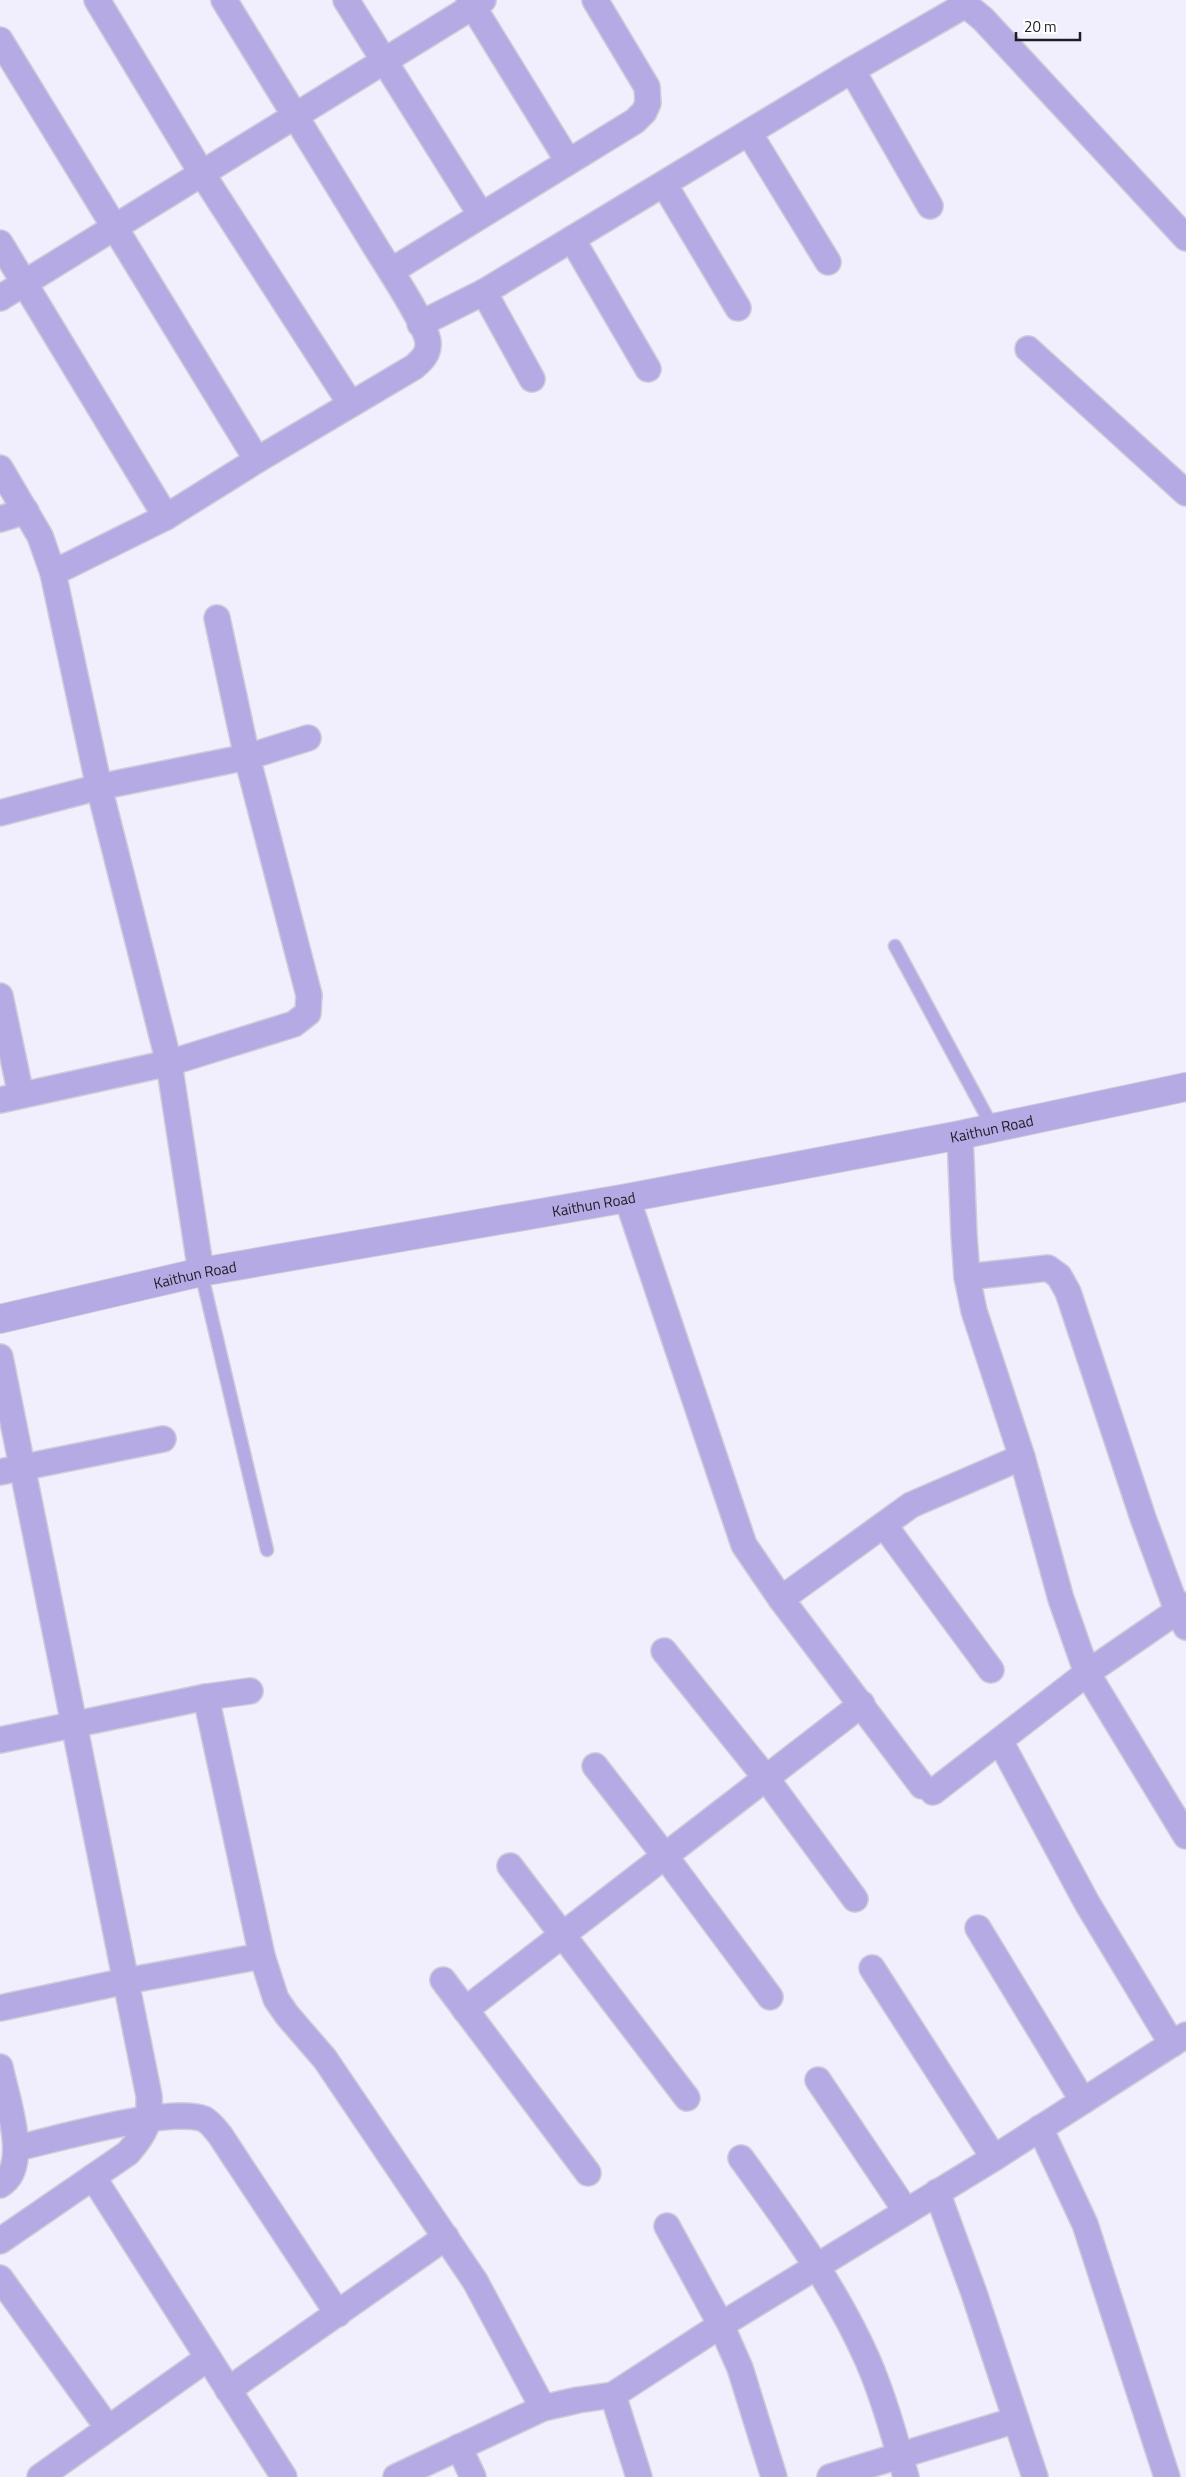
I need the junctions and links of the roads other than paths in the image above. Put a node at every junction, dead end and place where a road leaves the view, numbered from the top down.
1 (97, 0) edge
2 (224, 0) edge
3 (346, 0) edge
4 (595, 0) edge
5 (475, 2) edge
6 (964, 2) edge
7 (0, 40) edge
8 (383, 61) junction
9 (852, 70) junction
10 (294, 115) junction
11 (749, 133) junction
12 (568, 161) junction
13 (201, 172) junction
14 (664, 184) junction
15 (930, 206) dead end
16 (480, 214) junction
17 (114, 227) junction
18 (1186, 238) edge
19 (572, 239) junction
20 (0, 243) edge
21 (828, 262) dead end
22 (391, 271) junction
23 (24, 283) junction
24 (484, 292) junction
25 (0, 298) edge
26 (738, 308) dead end
27 (420, 324) junction
28 (1028, 349) dead end
29 (648, 369) dead end
30 (532, 379) dead end
31 (350, 403) junction
32 (257, 460) junction
33 (0, 468) edge
34 (1186, 493) edge
35 (26, 511) junction
36 (166, 517) junction
37 (0, 519) edge
38 (53, 572) junction
39 (217, 618) dead end
40 (308, 738) dead end
41 (247, 757) junction
42 (99, 787) junction
43 (0, 813) edge
44 (895, 946) dead end
45 (0, 996) edge
46 (169, 1063) junction
47 (1186, 1087) edge
48 (10, 1098) edge
49 (993, 1128) junction
50 (960, 1135) junction
51 (627, 1198) junction
52 (201, 1272) junction
53 (967, 1277) junction
54 (0, 1319) edge
55 (0, 1357) edge
56 (163, 1439) dead end
57 (1022, 1458) junction
58 (11, 1470) edge
59 (884, 1525) junction
60 (267, 1550) dead end
61 (781, 1598) junction
62 (1183, 1614) edge
63 (664, 1651) dead end
64 (991, 1670) dead end
65 (1088, 1673) junction
66 (250, 1691) dead end
67 (206, 1697) junction
68 (862, 1704) junction
69 (73, 1724) junction
70 (0, 1740) edge
71 (1000, 1740) junction
72 (595, 1766) dead end
73 (766, 1778) junction
74 (1186, 1836) edge
75 (665, 1856) junction
76 (510, 1866) dead end
77 (855, 1899) dead end
78 (978, 1928) dead end
79 (563, 1934) junction
80 (262, 1956) junction
81 (872, 1968) dead end
82 (443, 1980) dead end
83 (126, 1981) junction
84 (770, 1997) dead end
85 (0, 2008) edge
86 (465, 2010) junction
87 (1179, 2039) edge
88 (0, 2067) edge
89 (818, 2080) dead end
90 (687, 2098) dead end
91 (1083, 2101) junction
92 (150, 2118) junction
93 (1040, 2128) junction
94 (17, 2148) junction
95 (741, 2158) dead end
96 (994, 2158) junction
97 (588, 2173) dead end
98 (92, 2178) junction
99 (0, 2185) edge
100 (937, 2192) junction
101 (906, 2211) junction
102 (668, 2226) dead end
103 (446, 2238) junction
104 (0, 2241) edge
105 (816, 2266) junction
106 (0, 2278) edge
107 (338, 2314) junction
108 (721, 2325) junction
109 (208, 2358) junction
110 (228, 2390) junction
111 (613, 2395) junction
112 (543, 2408) junction
113 (1016, 2420) junction
114 (108, 2428) junction
115 (459, 2448) junction
116 (903, 2466) edge
117 (40, 2477) edge
118 (284, 2477) edge
119 (396, 2477) edge
120 (473, 2477) edge
121 (639, 2477) edge
122 (774, 2477) edge
123 (830, 2477) edge
124 (1035, 2477) edge
125 (1167, 2477) edge

1 - 13 street
2 - 10 street
3 - 8 street
4 - 12 street
5 - 8 street
5 - 12 street
6 - 9 street
6 - 18 street
7 - 17 street
8 - 10 street
8 - 16 street
9 - 11 street
9 - 15 street
10 - 13 street
10 - 22 street
11 - 14 street
11 - 21 street
12 - 16 street
13 - 17 street
13 - 31 street
14 - 19 street
14 - 26 street
16 - 22 street
17 - 23 street
17 - 32 street
19 - 24 street
19 - 29 street
20 - 23 street
22 - 27 street
23 - 25 street
23 - 36 street
24 - 27 street
24 - 30 street
27 - 31 street
28 - 34 street
31 - 32 street
32 - 36 street
33 - 35 street
35 - 37 street
35 - 38 street
36 - 38 street
38 - 42 street
39 - 41 street
40 - 41 street
41 - 42 street
41 - 46 street
42 - 43 street
42 - 46 street
44 - 49 lane
45 - 48 street
46 - 48 street
46 - 52 street
47 - 49 street, Kaithun Road
49 - 50 street, Kaithun Road
50 - 51 street, Kaithun Road
50 - 53 street
51 - 52 street, Kaithun Road
51 - 61 street
52 - 54 street, Kaithun Road
52 - 60 lane
53 - 57 street
53 - 62 street
55 - 58 street
56 - 58 street
57 - 59 street
57 - 65 street
58 - 69 street
59 - 61 street
59 - 64 street
61 - 68 street
62 - 65 street
63 - 73 street
65 - 71 street
65 - 74 street
66 - 67 street
67 - 69 street
67 - 80 street
68 - 71 street
68 - 73 street
69 - 70 street
69 - 83 street
71 - 87 street
72 - 75 street
73 - 75 street
73 - 77 street
75 - 79 street
75 - 84 street
76 - 79 street
78 - 91 street
79 - 86 street
79 - 90 street
80 - 83 street
80 - 103 street
81 - 96 street
82 - 86 street
83 - 85 street
83 - 92 street
86 - 97 street
87 - 91 street
88 - 94 street
89 - 101 street
91 - 93 street
92 - 94 street
92 - 98 street
92 - 107 street
93 - 96 street
93 - 125 street
94 - 99 street
95 - 105 street
96 - 100 street
98 - 104 street
98 - 109 street
100 - 101 street
100 - 113 street
101 - 105 street
102 - 108 street
103 - 107 street
103 - 112 street
105 - 108 street
105 - 116 street
106 - 114 street
107 - 110 street
108 - 111 street
108 - 122 street
109 - 110 street
109 - 114 street
110 - 118 street
111 - 112 street
111 - 121 street
112 - 115 street
113 - 116 street
113 - 124 street
114 - 117 street
115 - 119 street
115 - 120 street
116 - 123 street

